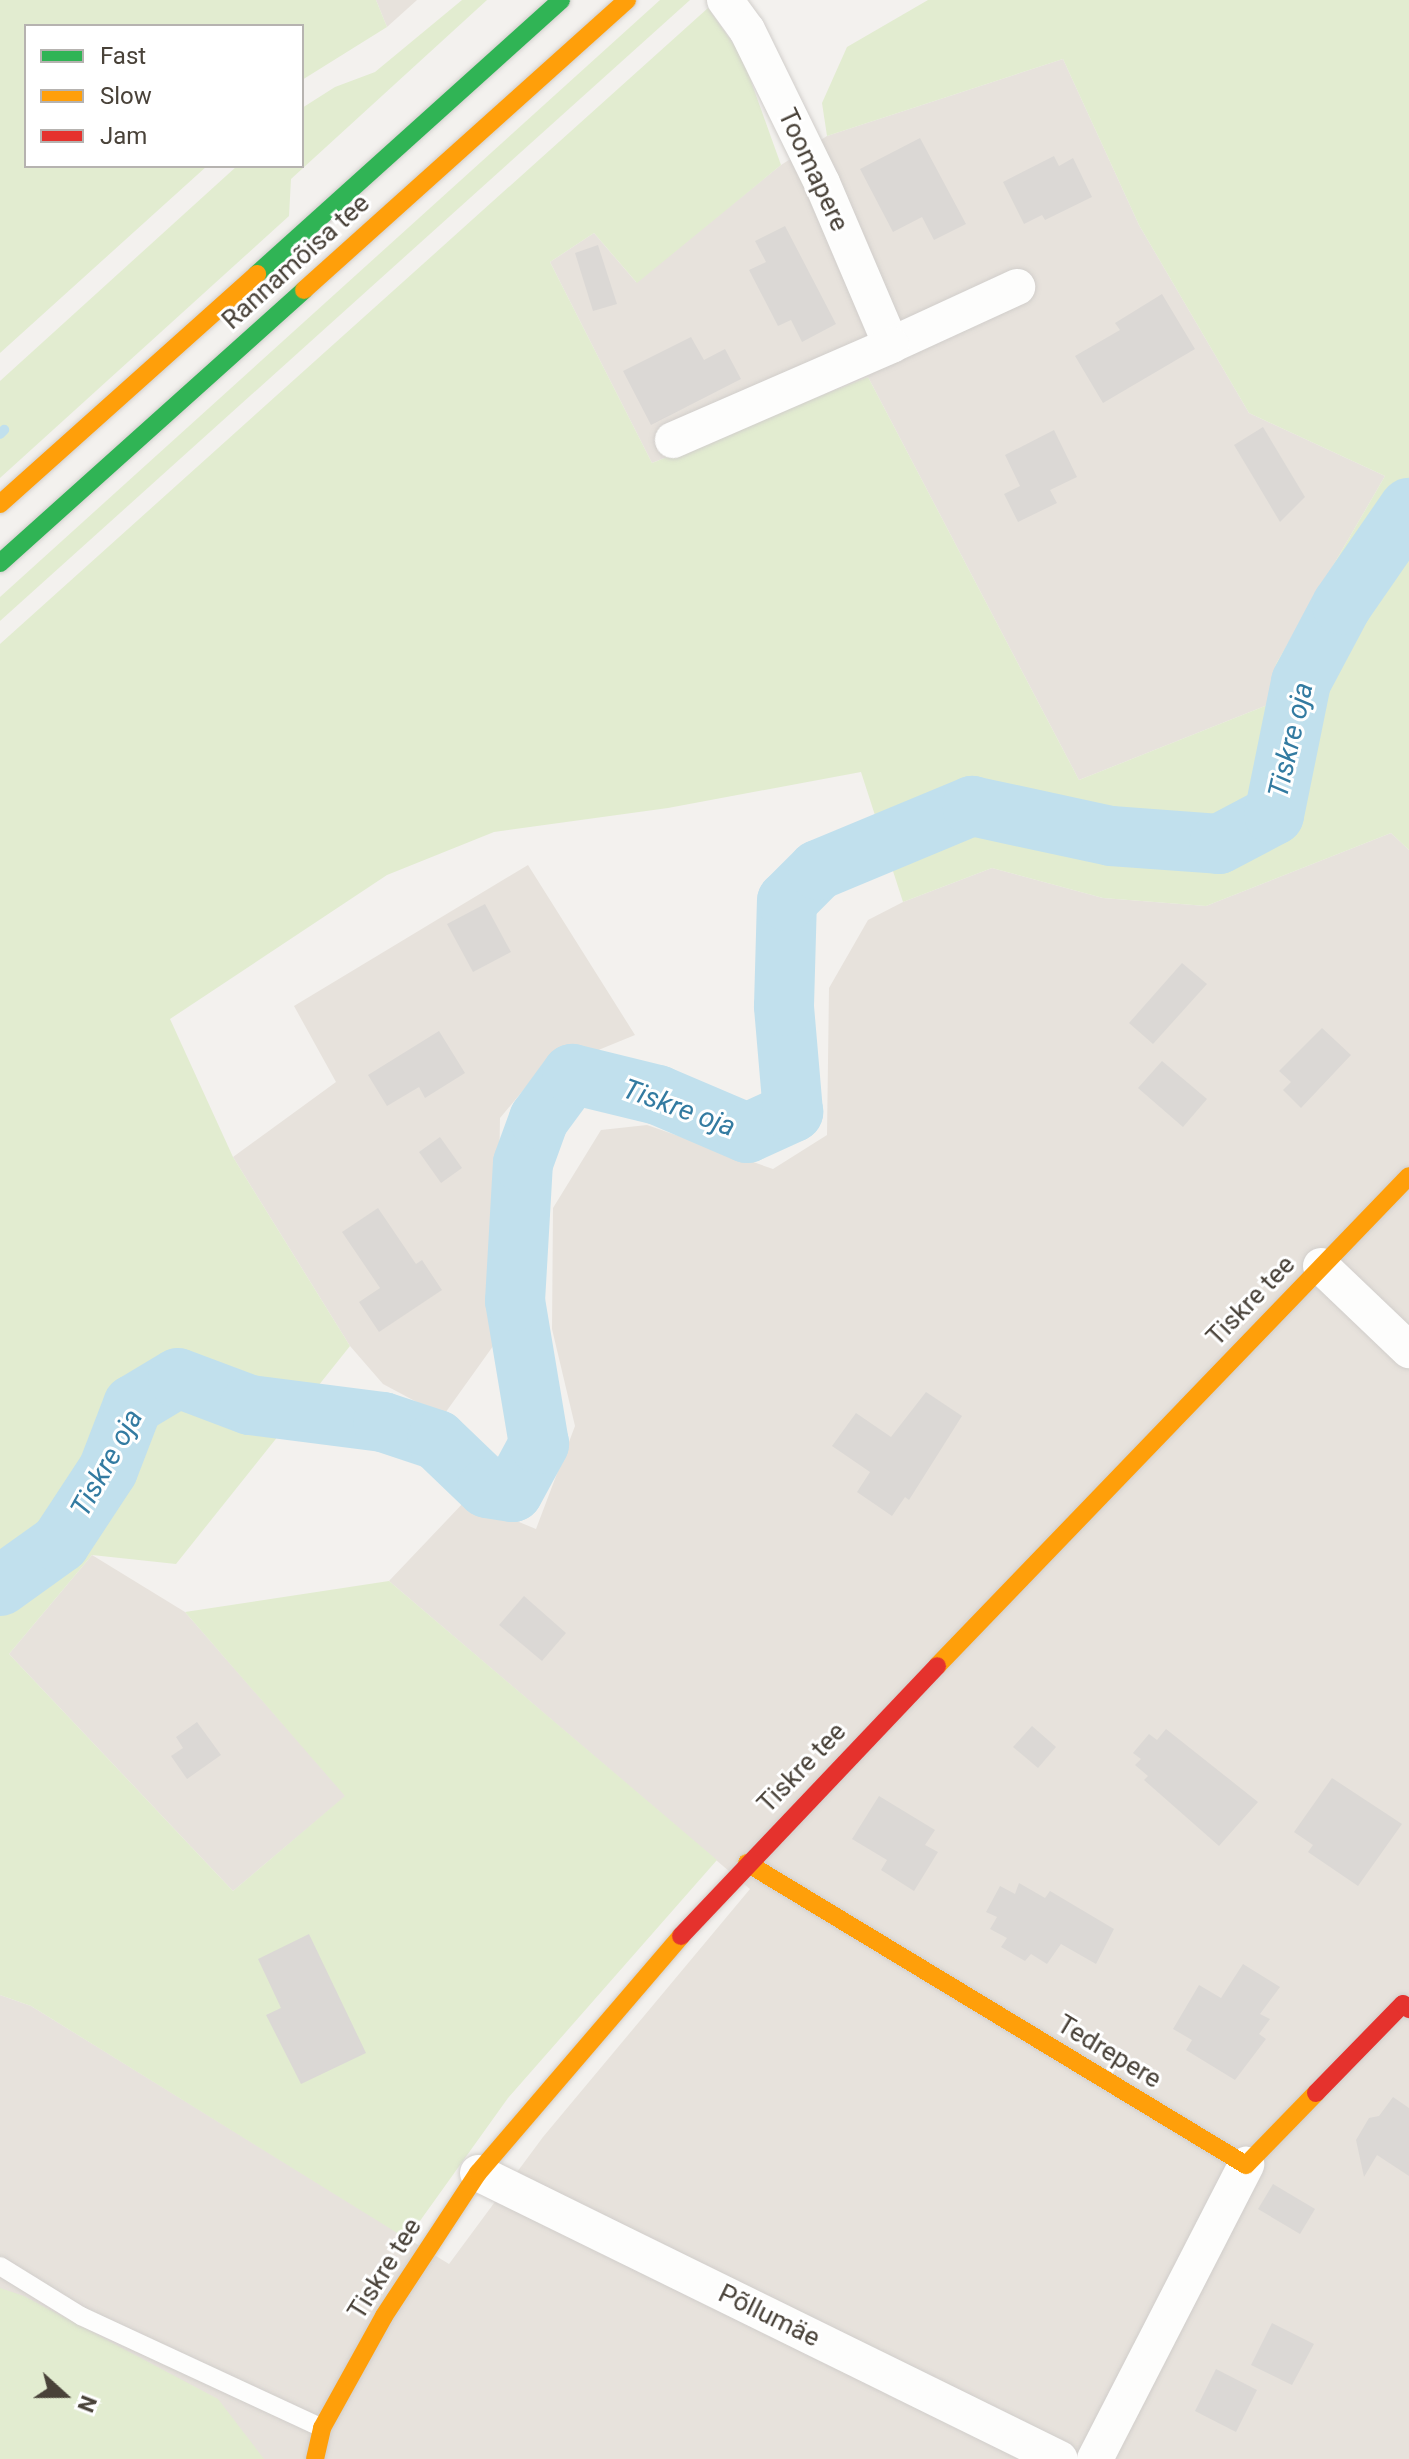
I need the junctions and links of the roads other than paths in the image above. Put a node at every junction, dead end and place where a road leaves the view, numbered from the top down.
1 (561, 0) edge
2 (627, 0) edge
3 (725, 0) edge
4 (1017, 287) dead end
5 (891, 345) junction
6 (673, 440) dead end
7 (0, 504) edge
8 (0, 563) edge
9 (1409, 1176) edge
10 (1321, 1266) junction
11 (1409, 1350) edge
12 (747, 1863) junction
13 (1409, 2009) edge
14 (1246, 2165) junction
15 (478, 2173) junction
16 (0, 2266) edge
17 (322, 2428) junction
18 (315, 2459) edge
19 (1060, 2459) edge
20 (1095, 2459) edge

1 - 7 street, Rannamõisa tee
2 - 8 street, Rannamõisa tee
3 - 5 street, Toomapere
4 - 5 street
5 - 6 street
9 - 10 street, Tiskre tee
10 - 11 street
10 - 12 street, Tiskre tee
12 - 14 street, Tedrepere
12 - 15 street, Tiskre tee
13 - 14 street
14 - 20 street
15 - 17 street, Tiskre tee
15 - 19 street, Põllumäe
16 - 17 lane
17 - 18 street, Tiskre tee

